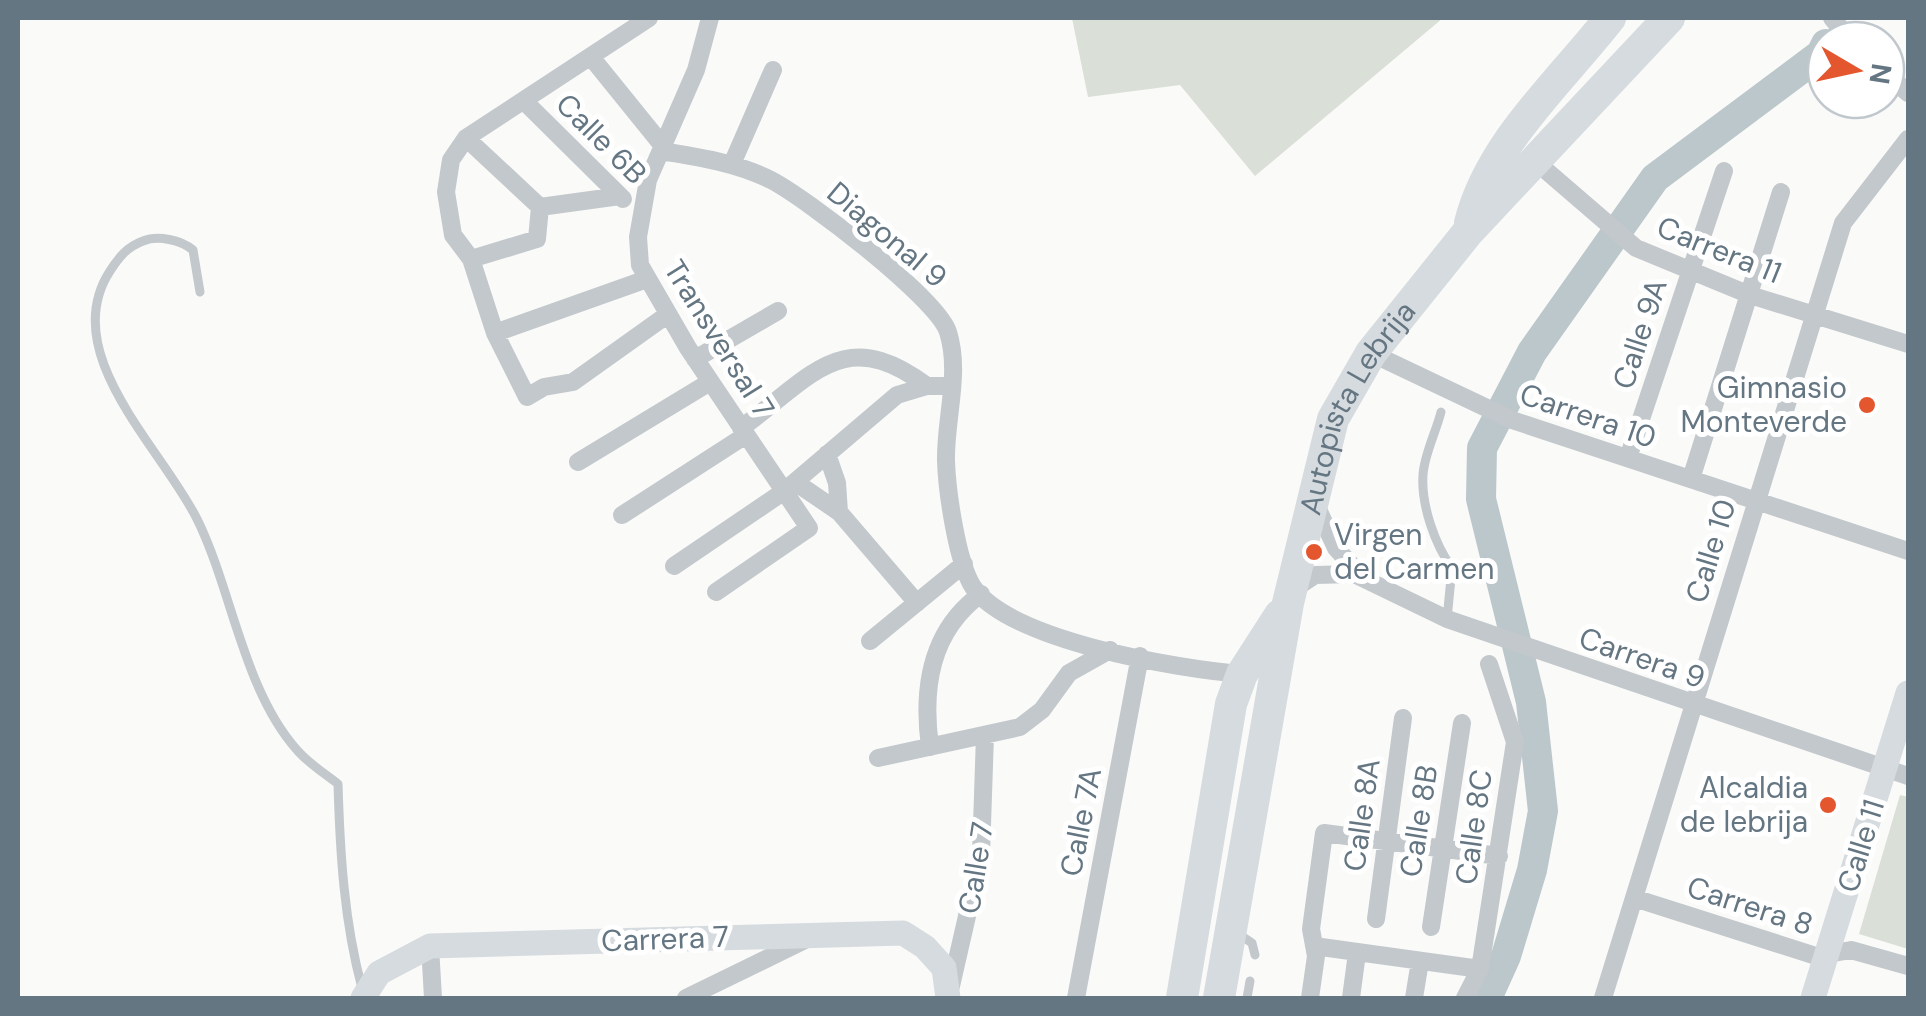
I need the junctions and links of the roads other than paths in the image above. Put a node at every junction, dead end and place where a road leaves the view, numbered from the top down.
1 (649, 18) edge
2 (710, 18) edge
3 (1610, 18) edge
4 (1669, 18) edge
5 (592, 56) junction
6 (772, 70) dead end
7 (524, 102) junction
8 (466, 138) junction
9 (1908, 140) edge
10 (662, 148) junction
11 (1535, 162) junction
12 (732, 164) junction
13 (1724, 171) dead end
14 (1781, 192) dead end
15 (620, 196) junction
16 (540, 207) junction
17 (640, 216) junction
18 (1468, 232) junction
19 (471, 259) junction
20 (1689, 273) junction
21 (647, 279) junction
22 (200, 292) dead end
23 (1750, 295) junction
24 (778, 311) dead end
25 (667, 315) junction
26 (1813, 315) junction
27 (495, 333) junction
28 (1908, 344) edge
29 (1371, 353) junction
30 (695, 359) junction
31 (710, 382) junction
32 (928, 386) junction
33 (951, 386) junction
34 (1441, 412) dead end
35 (744, 432) junction
36 (828, 454) junction
37 (1628, 458) junction
38 (578, 462) dead end
39 (1691, 479) junction
40 (789, 487) junction
41 (1312, 493) junction
42 (1756, 500) junction
43 (839, 512) junction
44 (622, 515) dead end
45 (1908, 551) edge
46 (964, 564) junction
47 (674, 566) dead end
48 (1363, 578) junction
49 (716, 592) dead end
50 (981, 594) junction
51 (1289, 597) junction
52 (917, 603) junction
53 (1447, 619) junction
54 (870, 642) dead end
55 (1111, 650) junction
56 (1140, 656) junction
57 (1489, 664) dead end
58 (1242, 674) junction
59 (1908, 693) edge
60 (1692, 705) junction
61 (1403, 718) dead end
62 (1462, 724) dead end
63 (986, 735) junction
64 (930, 747) junction
65 (878, 758) dead end
66 (1897, 772) edge
67 (1387, 840) junction
68 (1442, 848) junction
69 (1499, 856) junction
70 (1634, 898) junction
71 (1376, 920) dead end
72 (1431, 927) dead end
73 (1231, 929) junction
74 (817, 934) junction
75 (430, 946) junction
76 (1314, 946) junction
77 (1358, 952) junction
78 (1254, 955) dead end
79 (1826, 957) junction
80 (1420, 961) junction
81 (1908, 966) edge
82 (1480, 970) junction
83 (1250, 981) dead end
84 (363, 996) edge
85 (948, 996) edge
86 (433, 998) edge
87 (686, 998) edge
88 (1076, 998) edge
89 (1182, 998) edge
90 (1219, 998) edge
91 (1247, 998) edge
92 (1310, 998) edge
93 (1351, 998) edge
94 (1414, 998) edge
95 (1466, 998) edge
96 (1604, 998) edge
97 (1813, 998) edge

1 - 5 street
2 - 10 street
3 - 18 highway, Autopista Lebrija
4 - 11 highway, Autopista Lebrija
5 - 7 street
5 - 10 street
6 - 12 street
7 - 8 street
7 - 15 street, Calle 6B
8 - 16 street
8 - 19 street
9 - 26 street, Calle 10
10 - 12 street, Diagonal 9
10 - 17 street, Transversal 7
11 - 18 highway, Autopista Lebrija
11 - 20 street, Carrera 11
12 - 33 street, Diagonal 9
13 - 20 street, Calle 9A
14 - 23 street
15 - 16 street
15 - 17 street, Calle 6B
16 - 19 street
17 - 21 street, Transversal 7
18 - 29 highway, Autopista Lebrija
19 - 27 street
20 - 23 street, Carrera 11
20 - 37 street, Calle 9A
21 - 25 street, Transversal 7
21 - 27 street
22 - 84 lane
23 - 26 street, Carrera 11
23 - 39 street
24 - 30 street
25 - 27 street
25 - 30 street, Transversal 7
26 - 28 street, Carrera 11
26 - 42 street, Calle 10
29 - 37 street, Carrera 10
29 - 41 highway, Autopista Lebrija
30 - 31 street, Transversal 7
31 - 35 street, Transversal 7
31 - 38 street
32 - 33 street
32 - 35 street
32 - 36 street
33 - 46 street, Diagonal 9
34 - 53 lane
35 - 40 street, Transversal 7
35 - 44 street
36 - 40 street
36 - 43 street
37 - 39 street, Carrera 10
39 - 42 street, Carrera 10
40 - 43 street
40 - 47 street
40 - 49 street, Transversal 7
41 - 48 street, Carrera 9
41 - 51 highway, Autopista Lebrija
42 - 45 street, Carrera 10
42 - 60 street, Calle 10
43 - 52 street
46 - 50 street, Diagonal 9
46 - 52 street
48 - 51 street, Carrera 9
48 - 53 street, Carrera 9
50 - 55 street, Diagonal 9
50 - 64 street
51 - 58 highway, Autopista Lebrija
51 - 73 highway, Autopista Lebrija
52 - 54 street
53 - 60 street, Carrera 9
55 - 56 street, Diagonal 9
55 - 63 street
56 - 58 street, Diagonal 9
56 - 88 street, Calle 7A
57 - 69 street, Calle 8C
58 - 89 highway, Autopista Lebrija
59 - 66 street, Calle 11
60 - 66 street, Carrera 9
60 - 70 street, Calle 10
61 - 67 street, Calle 8A
62 - 68 street, Calle 8B
63 - 64 street
63 - 85 street, Calle 7
64 - 65 street
66 - 79 street, Calle 11
67 - 68 street
67 - 71 street, Calle 8A
67 - 76 street
68 - 69 street
68 - 72 street, Calle 8B
69 - 82 street, Calle 8C
70 - 79 street, Carrera 8
70 - 96 street, Calle 10
73 - 78 lane
73 - 90 highway, Autopista Lebrija
74 - 75 street, Carrera 7
74 - 85 street, Carrera 7
74 - 87 street
75 - 84 street, Carrera 7
75 - 86 street
76 - 77 street
76 - 92 street
77 - 80 street
77 - 93 street
79 - 81 street, Carrera 8
79 - 97 street, Calle 11
80 - 82 street
80 - 94 street
82 - 95 street, Calle 8C
83 - 91 lane

